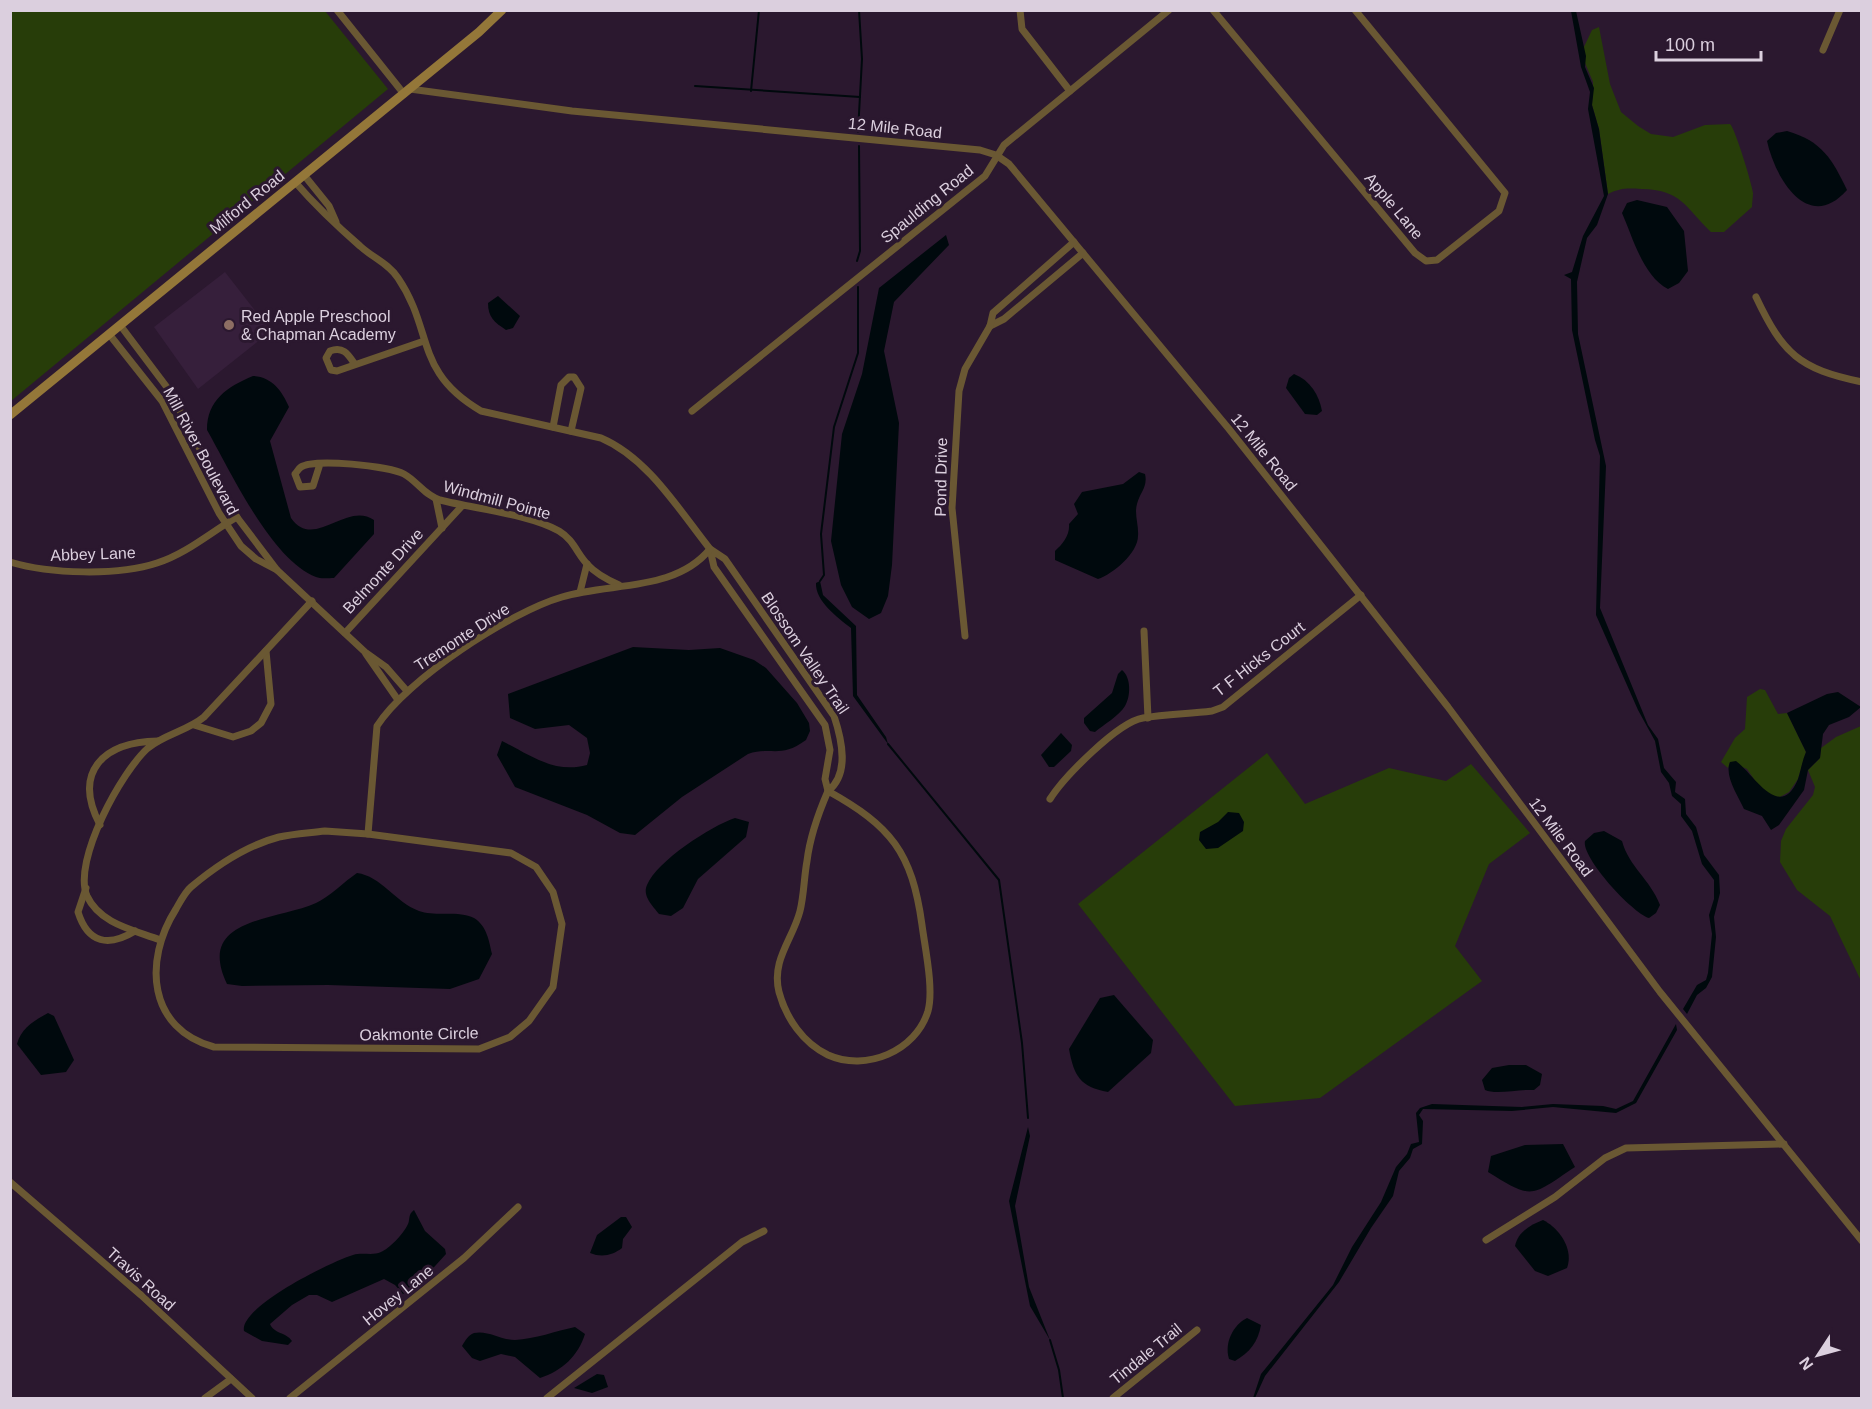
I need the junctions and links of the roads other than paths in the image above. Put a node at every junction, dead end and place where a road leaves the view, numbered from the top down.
1 (337, 10) edge
2 (502, 10) edge
3 (1020, 10) edge
4 (1169, 10) edge
5 (1213, 10) edge
6 (1355, 10) edge
7 (1840, 10) edge
8 (1823, 50) dead end
9 (407, 91) junction
10 (1070, 91) junction
11 (996, 155) junction
12 (304, 175) junction
13 (295, 182) junction
14 (336, 222) junction
15 (1074, 242) junction
16 (1083, 253) junction
17 (1034, 276) junction
18 (1042, 285) junction
19 (1756, 297) dead end
20 (120, 325) junction
21 (990, 327) junction
22 (108, 334) junction
23 (424, 341) junction
24 (354, 363) dead end
25 (1862, 382) edge
26 (692, 411) dead end
27 (10, 415) edge
28 (553, 427) junction
29 (571, 431) junction
30 (320, 464) dead end
31 (436, 499) junction
32 (462, 506) junction
33 (237, 516) junction
34 (225, 523) junction
35 (442, 528) junction
36 (710, 549) junction
37 (10, 562) edge
38 (587, 564) junction
39 (278, 570) junction
40 (619, 585) junction
41 (580, 592) junction
42 (1361, 596) junction
43 (312, 601) junction
44 (1144, 631) dead end
45 (345, 633) junction
46 (965, 636) dead end
47 (266, 651) junction
48 (365, 652) junction
49 (407, 691) junction
50 (398, 700) junction
51 (1148, 718) junction
52 (194, 725) junction
53 (158, 741) junction
54 (828, 791) junction
55 (1050, 799) dead end
56 (100, 825) junction
57 (368, 834) junction
58 (86, 888) junction
59 (135, 930) junction
60 (160, 940) junction
61 (1784, 1144) junction
62 (10, 1182) edge
63 (518, 1207) dead end
64 (764, 1231) dead end
65 (1486, 1240) dead end
66 (1862, 1241) edge
67 (1197, 1330) dead end
68 (231, 1379) junction
69 (205, 1398) edge
70 (252, 1398) edge
71 (290, 1398) edge
72 (547, 1398) edge
73 (1113, 1398) edge

1 - 9 street
2 - 9 street, Milford Road
3 - 10 street
4 - 10 street, Spaulding Road
5 - 6 street, Apple Lane
7 - 8 street
9 - 11 street, 12 Mile Road
9 - 12 street, Milford Road
10 - 11 street, Spaulding Road
11 - 15 street, 12 Mile Road
11 - 26 street, Spaulding Road
12 - 13 street, Milford Road
12 - 14 street, Blossom Valley Trail
13 - 14 street, Blossom Valley Trail
13 - 20 street, Milford Road
14 - 23 street, Blossom Valley Trail
15 - 16 street, 12 Mile Road
15 - 17 street, Pond Drive
16 - 18 street, Pond Drive
16 - 42 street, 12 Mile Road
17 - 18 street
17 - 21 street, Pond Drive
18 - 21 street, Pond Drive
19 - 25 street
20 - 22 street, Milford Road
20 - 33 street, Mill River Boulevard
21 - 46 street, Pond Drive
22 - 27 street, Milford Road
22 - 34 street, Mill River Boulevard
23 - 24 street
23 - 28 street, Blossom Valley Trail
28 - 29 street, Blossom Valley Trail
28 - 29 street
29 - 36 street, Blossom Valley Trail
30 - 31 street, Windmill Pointe
31 - 32 street, Windmill Pointe
31 - 35 street, Belmonte Drive
32 - 35 street, Belmonte Drive
32 - 38 street, Windmill Pointe
33 - 34 street, Abbey Lane
33 - 39 street, Mill River Boulevard
34 - 37 street, Abbey Lane
34 - 39 street, Mill River Boulevard
35 - 45 street, Belmonte Drive
36 - 40 street, Tremonte Drive
36 - 54 street, Blossom Valley Trail
36 - 54 street, Blossom Valley Trail
38 - 40 street, Windmill Pointe
38 - 41 street
39 - 43 street, Mill River Boulevard
40 - 41 street, Tremonte Drive
41 - 49 street, Tremonte Drive
42 - 51 street, T F Hicks Court
42 - 61 street, 12 Mile Road
43 - 45 street, Mill River Boulevard
43 - 47 street
44 - 51 street
45 - 48 street, Mill River Boulevard
47 - 52 street
47 - 52 street
48 - 49 street, Mill River Boulevard
48 - 50 street, Mill River Boulevard
49 - 50 street, Tremonte Drive
50 - 57 street, Tremonte Drive
51 - 55 street, T F Hicks Court
52 - 53 street
53 - 56 street
53 - 56 street
54 - 54 street
56 - 58 street
57 - 60 street, Oakmonte Circle
57 - 60 street, Oakmonte Circle
58 - 59 street
58 - 59 street
59 - 60 street
61 - 65 street
61 - 66 street, 12 Mile Road
62 - 68 street, Travis Road
63 - 71 street, Hovey Lane
64 - 72 street
67 - 73 street, Tindale Trail
68 - 69 street
68 - 70 street, Travis Road

